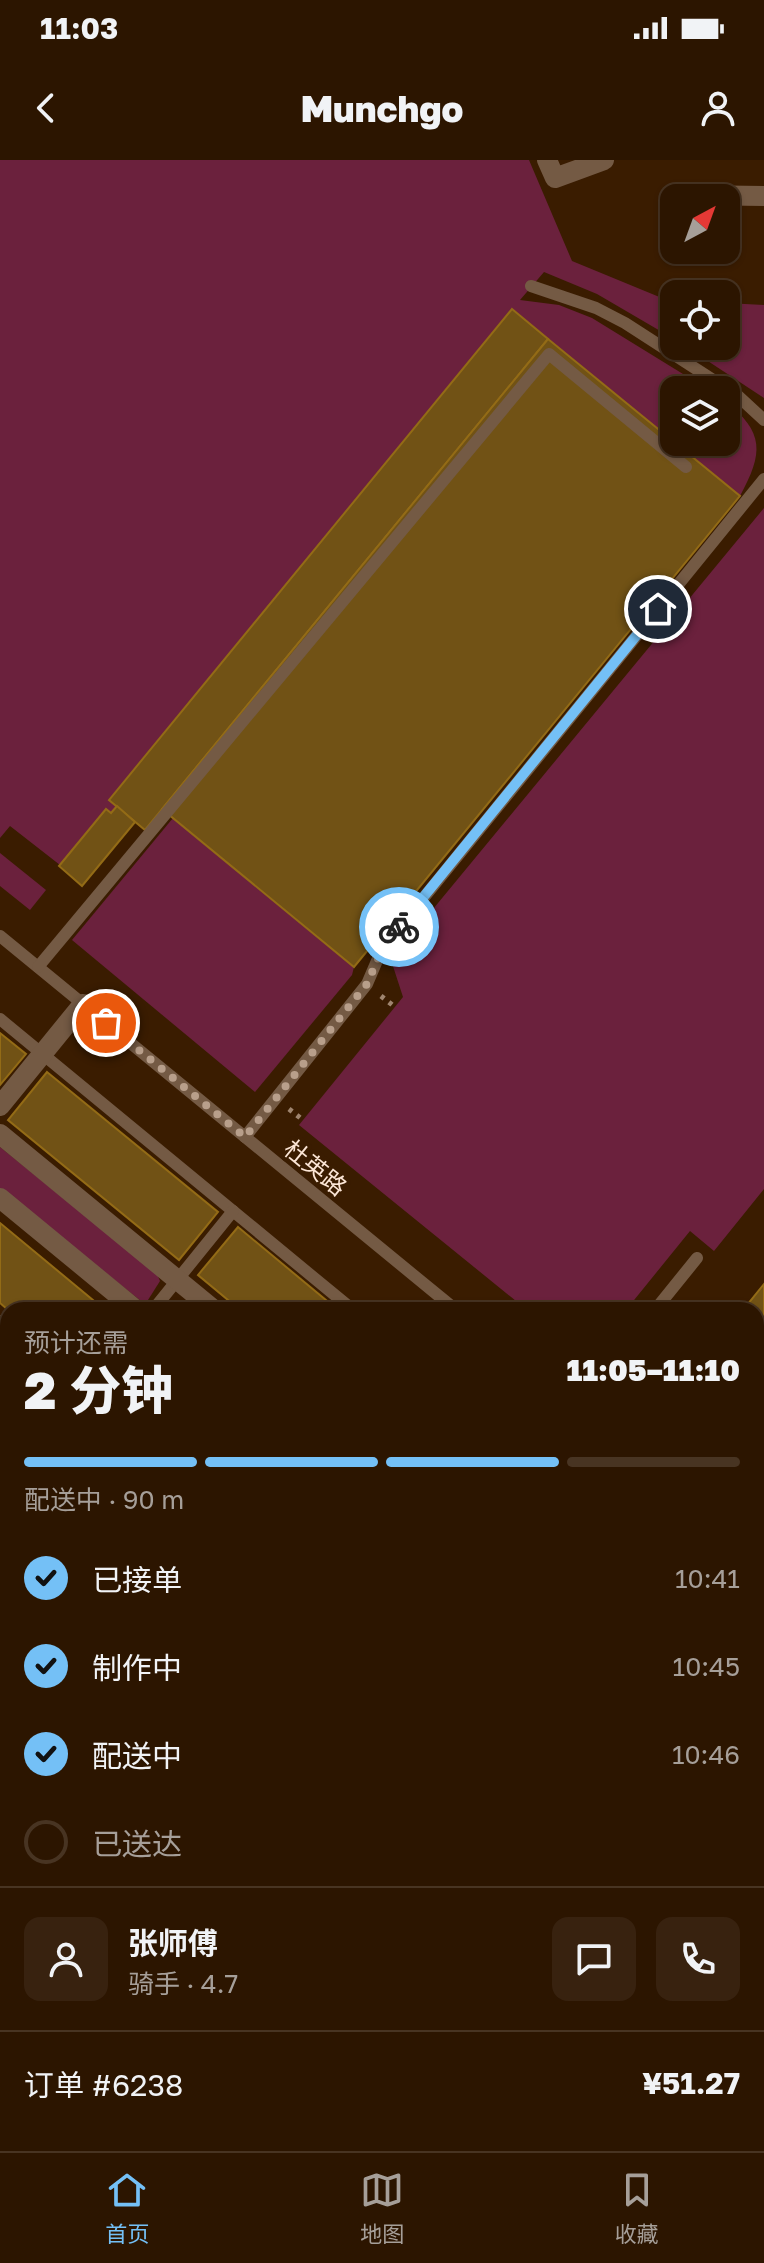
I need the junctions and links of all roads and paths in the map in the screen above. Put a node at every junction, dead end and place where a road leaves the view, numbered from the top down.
1 (547, 160) edge
2 (604, 160) edge
3 (740, 196) edge
4 (764, 196) edge
5 (531, 286) dead end
6 (764, 420) edge
7 (686, 467) dead end
8 (764, 479) edge
9 (0, 936) edge
10 (38, 967) junction
11 (83, 1004) junction
12 (0, 1019) edge
13 (42, 1054) junction
14 (0, 1106) edge
15 (0, 1134) edge
16 (245, 1137) junction
17 (0, 1198) edge
18 (233, 1211) junction
19 (697, 1258) dead end
20 (177, 1280) junction
21 (126, 1302) edge
22 (159, 1302) edge
23 (204, 1302) edge
24 (343, 1302) edge
25 (446, 1302) edge
26 (661, 1302) edge

1 - 2 street
3 - 4 street
5 - 6 lane
7 - 10 lane
8 - 16 lane
9 - 10 lane, 杜英路
10 - 11 lane, 杜英路
11 - 13 street
11 - 16 lane, 杜英路
12 - 13 lane
13 - 14 street
13 - 18 lane
15 - 20 street
16 - 25 lane, 杜英路
17 - 21 street
18 - 20 lane
18 - 24 lane
19 - 26 lane
20 - 22 lane
20 - 23 street

